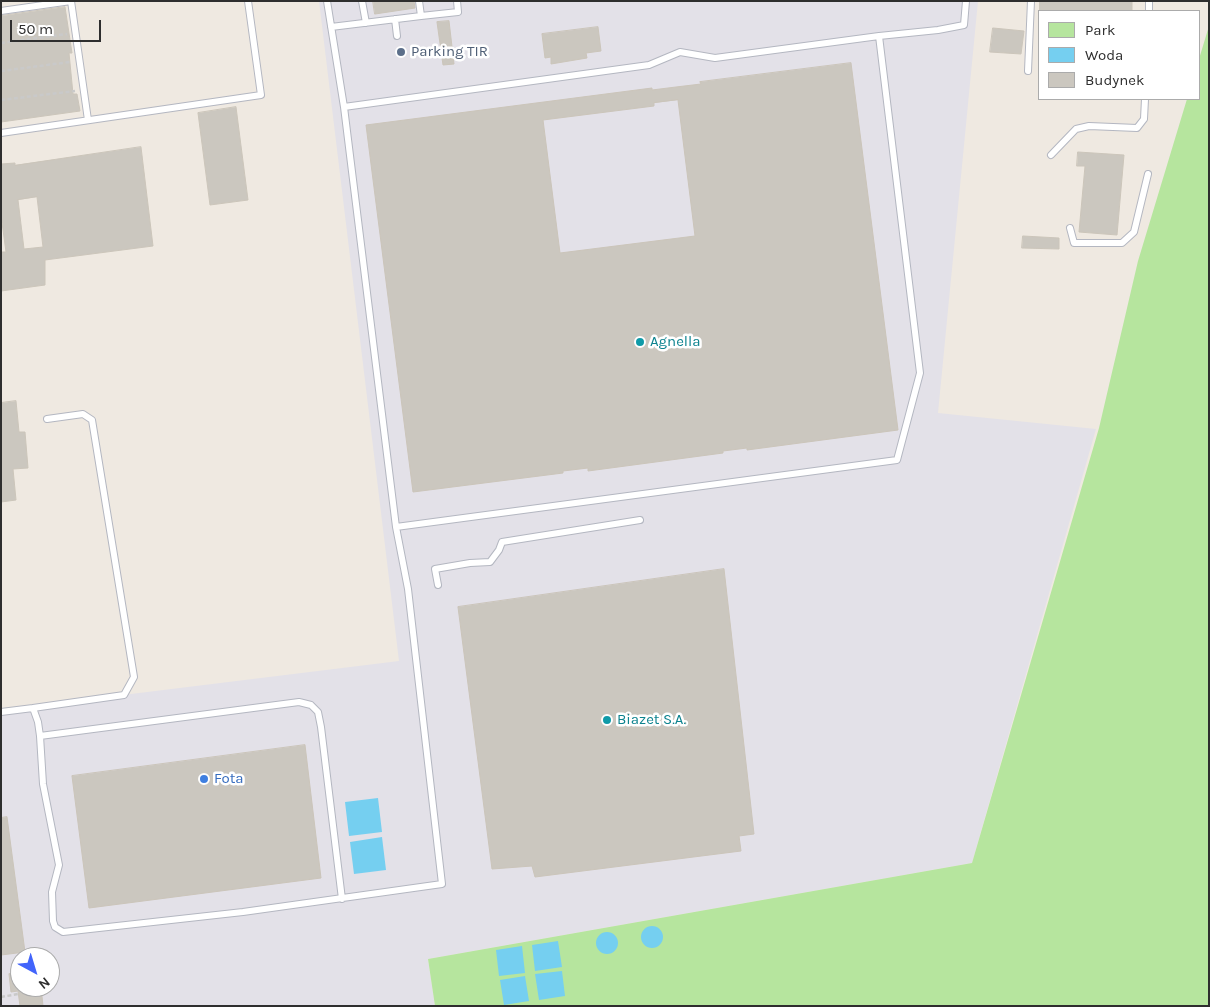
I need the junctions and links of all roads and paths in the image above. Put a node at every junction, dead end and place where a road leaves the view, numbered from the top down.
1 (71, 1) edge
2 (248, 1) edge
3 (327, 1) edge
4 (362, 1) edge
5 (419, 1) edge
6 (457, 1) edge
7 (966, 1) edge
8 (1031, 1) edge
9 (1, 10) edge
10 (421, 16) junction
11 (395, 19) junction
12 (366, 23) junction
13 (331, 27) junction
14 (75, 32) junction
15 (397, 36) dead end
16 (879, 36) junction
17 (1, 43) edge
18 (79, 61) junction
19 (1, 71) edge
20 (1028, 71) dead end
21 (84, 90) junction
22 (1, 100) edge
23 (1145, 100) edge
24 (344, 107) junction
25 (88, 120) junction
26 (1, 133) edge
27 (1051, 155) dead end
28 (1148, 174) dead end
29 (1070, 228) dead end
30 (47, 419) dead end
31 (640, 520) dead end
32 (396, 527) junction
33 (438, 585) dead end
34 (33, 708) junction
35 (1, 712) edge
36 (40, 736) junction
37 (342, 899) junction

1 - 9 lane
1 - 14 lane
2 - 25 lane
3 - 13 lane
4 - 12 lane
5 - 10 lane
6 - 10 lane
7 - 16 lane
8 - 20 lane
10 - 11 lane
11 - 12 lane
11 - 15 lane
12 - 13 lane
13 - 24 lane
14 - 17 path
14 - 18 lane
16 - 24 lane
16 - 32 lane
18 - 19 path
18 - 21 lane
21 - 22 path
21 - 25 lane
23 - 27 lane
24 - 32 lane
25 - 26 lane
28 - 29 lane
30 - 34 lane
31 - 33 lane
32 - 37 lane
34 - 35 lane
34 - 36 lane
36 - 37 lane
36 - 37 lane

